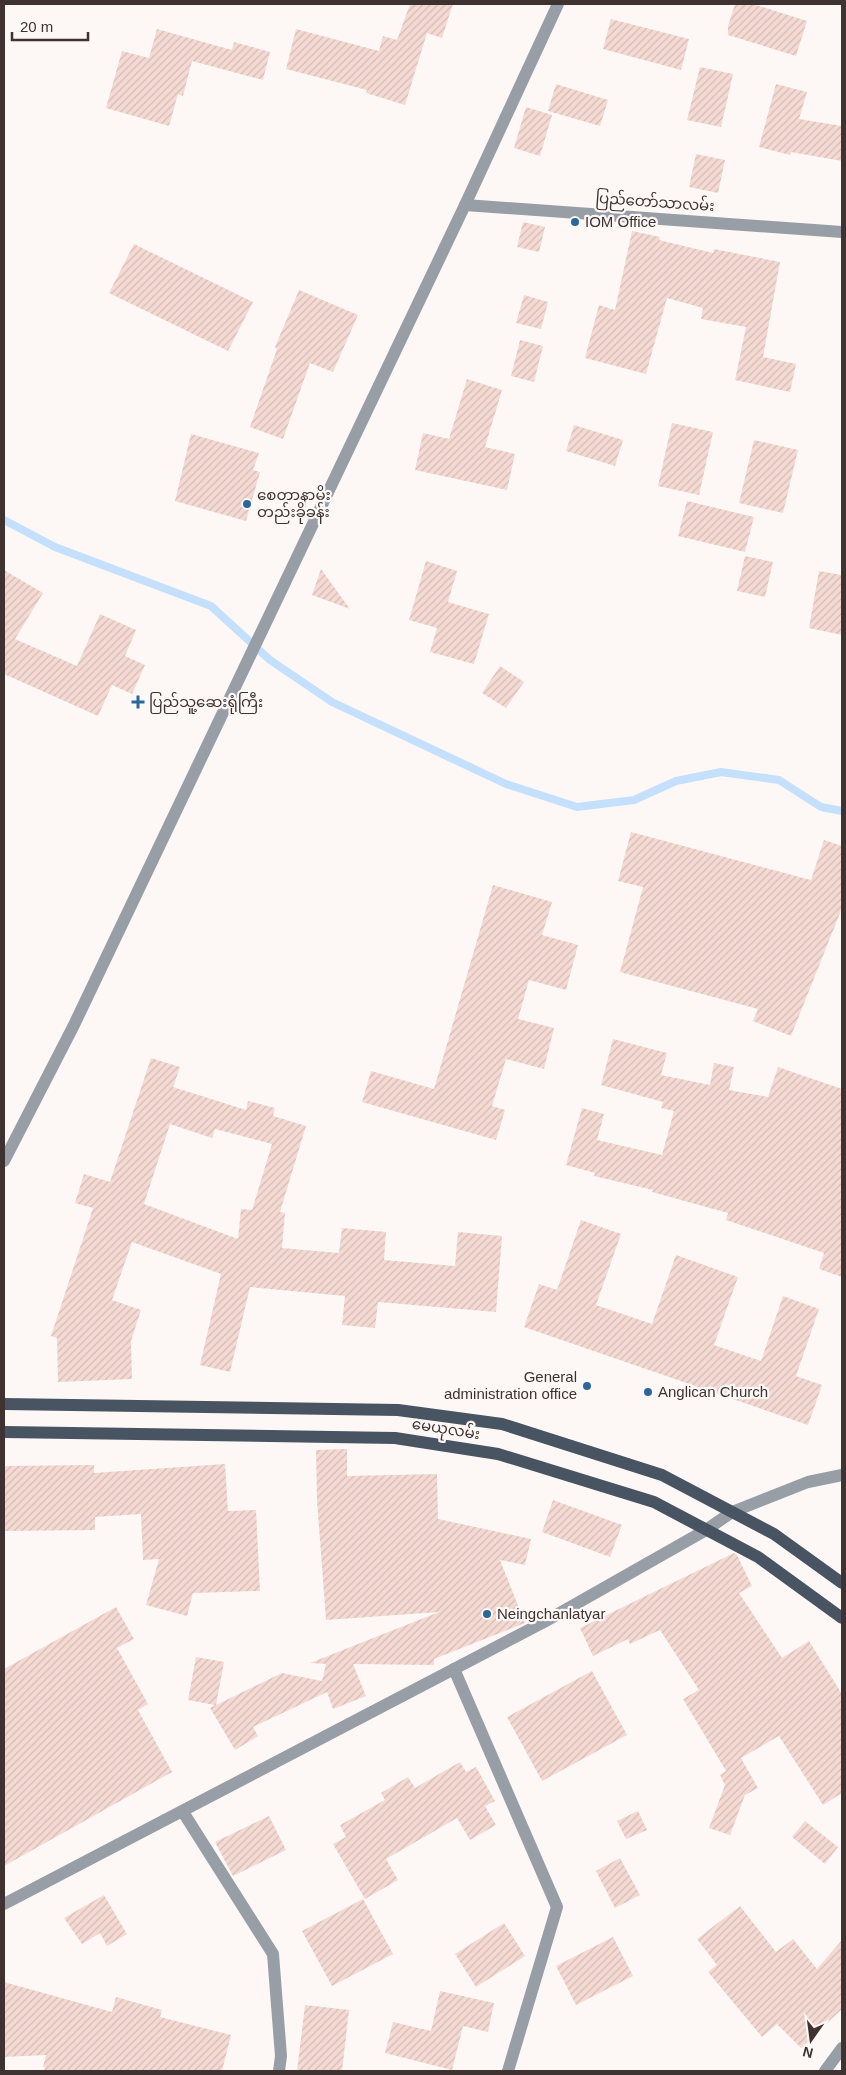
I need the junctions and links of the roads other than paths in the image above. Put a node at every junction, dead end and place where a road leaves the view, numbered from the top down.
1 (558, 4) edge
2 (465, 205) junction
3 (842, 232) edge
4 (4, 1161) edge
5 (4, 1404) edge
6 (4, 1432) edge
7 (842, 1475) edge
8 (732, 1512) junction
9 (706, 1530) junction
10 (842, 1583) edge
11 (842, 1618) edge
12 (454, 1669) junction
13 (183, 1812) junction
14 (4, 1904) edge
15 (842, 2048) edge
16 (278, 2071) edge
17 (508, 2071) edge
18 (825, 2071) edge

1 - 2 street
2 - 3 street, ပြည်တော်သာလမ်း
2 - 4 street
5 - 8 main road, မေယုလမ်း
6 - 9 main road, မေယုလမ်း
7 - 8 street
8 - 9 street
8 - 10 main road, မေယုလမ်း
9 - 11 main road, မေယုလမ်း
9 - 12 street
12 - 13 street
12 - 17 street
13 - 14 street
13 - 16 street
15 - 18 street

